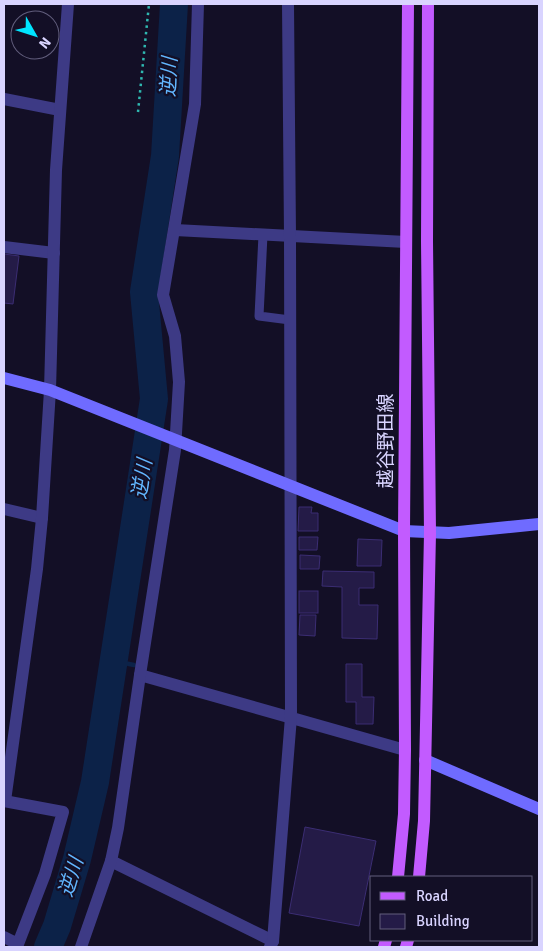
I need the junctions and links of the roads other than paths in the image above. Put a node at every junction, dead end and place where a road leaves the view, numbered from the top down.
1 (68, 4) edge
2 (198, 4) edge
3 (288, 4) edge
4 (408, 4) edge
5 (428, 4) edge
6 (4, 99) edge
7 (60, 110) junction
8 (175, 230) junction
9 (263, 235) junction
10 (290, 236) junction
11 (406, 242) junction
12 (4, 246) edge
13 (54, 253) junction
14 (290, 320) junction
15 (4, 378) edge
16 (50, 390) junction
17 (170, 437) junction
18 (290, 486) junction
19 (4, 509) edge
20 (42, 518) junction
21 (539, 524) edge
22 (404, 531) junction
23 (430, 533) junction
24 (140, 675) junction
25 (291, 717) junction
26 (405, 750) junction
27 (425, 760) junction
28 (4, 801) edge
29 (539, 809) edge
30 (111, 861) junction
31 (398, 876) edge
32 (419, 876) edge
33 (4, 937) edge
34 (271, 944) edge
35 (81, 947) edge

1 - 7 street
2 - 8 street
3 - 10 street
4 - 11 main road, 越谷野田線
5 - 23 main road
6 - 7 street
7 - 13 street
8 - 9 street
8 - 17 street
9 - 10 street
9 - 14 lane
10 - 11 street
10 - 14 street
11 - 22 main road, 越谷野田線
12 - 13 street
13 - 16 street
14 - 18 street
15 - 16 street
16 - 17 street
16 - 20 street
17 - 18 street
17 - 24 street
18 - 22 street
18 - 25 street
19 - 20 street
20 - 28 street
21 - 23 street
22 - 23 street
22 - 26 main road, 越谷野田線
23 - 27 main road
24 - 25 street
24 - 30 street
25 - 26 street
25 - 34 street
26 - 31 main road, 越谷野田線
27 - 29 street
27 - 32 main road
28 - 33 street
30 - 34 street
30 - 35 street

